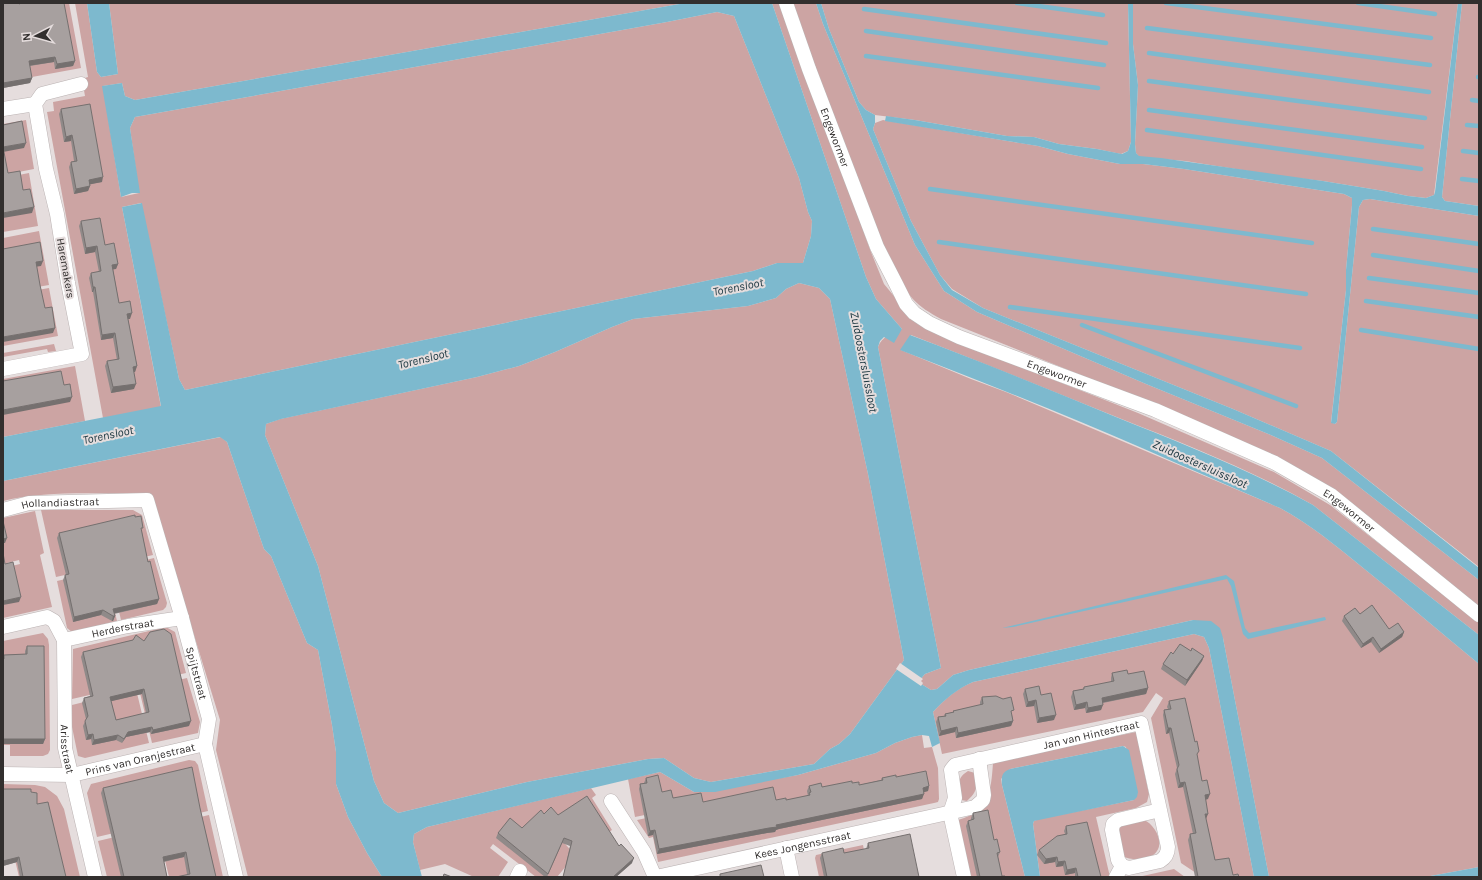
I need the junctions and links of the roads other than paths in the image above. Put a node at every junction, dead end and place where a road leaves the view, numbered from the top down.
1 (786, 3) edge
2 (81, 84) dead end
3 (35, 104) junction
4 (3, 109) edge
5 (3, 368) edge
6 (117, 501) joint
7 (3, 510) edge
8 (1479, 615) edge
9 (182, 618) junction
10 (3, 626) edge
11 (64, 640) junction
12 (205, 744) junction
13 (979, 760) junction
14 (3, 774) edge
15 (72, 775) junction
16 (612, 801) dead end
17 (1160, 810) junction
18 (950, 813) junction
19 (786, 848) junction
20 (1119, 871) edge
21 (95, 877) edge
22 (236, 877) edge
23 (656, 877) edge
24 (792, 877) edge
25 (964, 877) edge

1 - 8 street, Engewormer
2 - 3 street
3 - 4 street
3 - 5 street, Haremakers
6 - 7 street, Hollandiastraat
6 - 9 street, Spijtstraat
9 - 11 street, Herderstraat
9 - 12 street, Spijtstraat
10 - 11 street, Arisstraat
11 - 15 street, Arisstraat
12 - 15 street, Prins van Oranjestraat
12 - 22 street, Spijtstraat
13 - 17 street, Jan van Hintestraat
13 - 18 street, Jan van Hintestraat
13 - 18 street
14 - 15 street, Prins van Oranjestraat
15 - 21 street, Arisstraat
16 - 23 street
17 - 20 street, Jan van Hintestraat
17 - 20 street, Jan van Hintestraat
18 - 19 street, Kees Jongensstraat
18 - 25 street
19 - 23 street, Kees Jongensstraat
19 - 24 street

